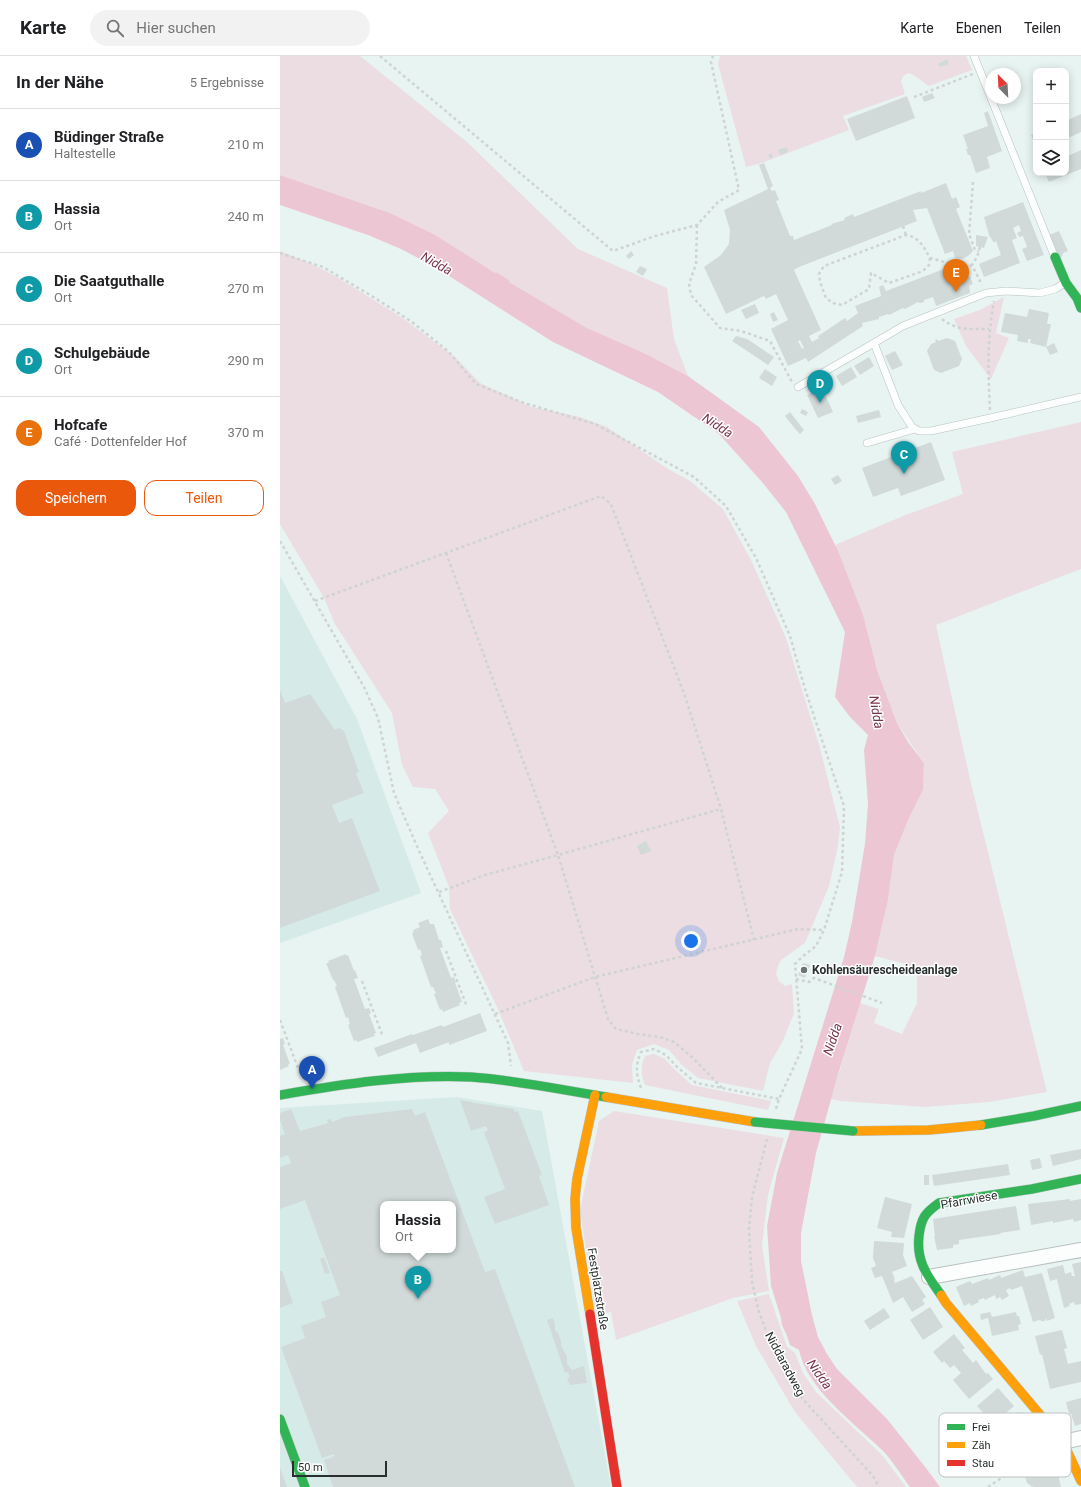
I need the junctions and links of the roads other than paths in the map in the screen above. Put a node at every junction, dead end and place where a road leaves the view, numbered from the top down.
1 (974, 56) edge
2 (985, 83) edge
3 (993, 104) edge
4 (1055, 258) joint
5 (1066, 283) junction
6 (1081, 308) edge
7 (874, 343) junction
8 (798, 387) road end
9 (1081, 397) edge
10 (915, 429) junction
11 (867, 443) dead end
12 (280, 1095) edge
13 (595, 1096) junction
14 (1081, 1106) edge
15 (1081, 1179) edge
16 (1081, 1250) edge
17 (929, 1278) junction
18 (1039, 1413) edge
19 (280, 1419) edge
20 (1081, 1438) edge
21 (1071, 1440) edge
22 (1071, 1459) edge
23 (1081, 1481) edge
24 (305, 1487) edge
25 (617, 1487) edge

1 - 2 lane
3 - 4 lane
4 - 5 street
5 - 6 street
5 - 7 lane
7 - 8 lane
7 - 10 lane
9 - 10 lane
10 - 11 lane
12 - 13 street
13 - 14 street, bridge
13 - 25 street, Festplatzstraße
15 - 17 street, Pfarrwiese
16 - 17 street
17 - 18 street, Pfarrwiese
19 - 24 street
20 - 21 street
22 - 23 street, Pfarrwiese

